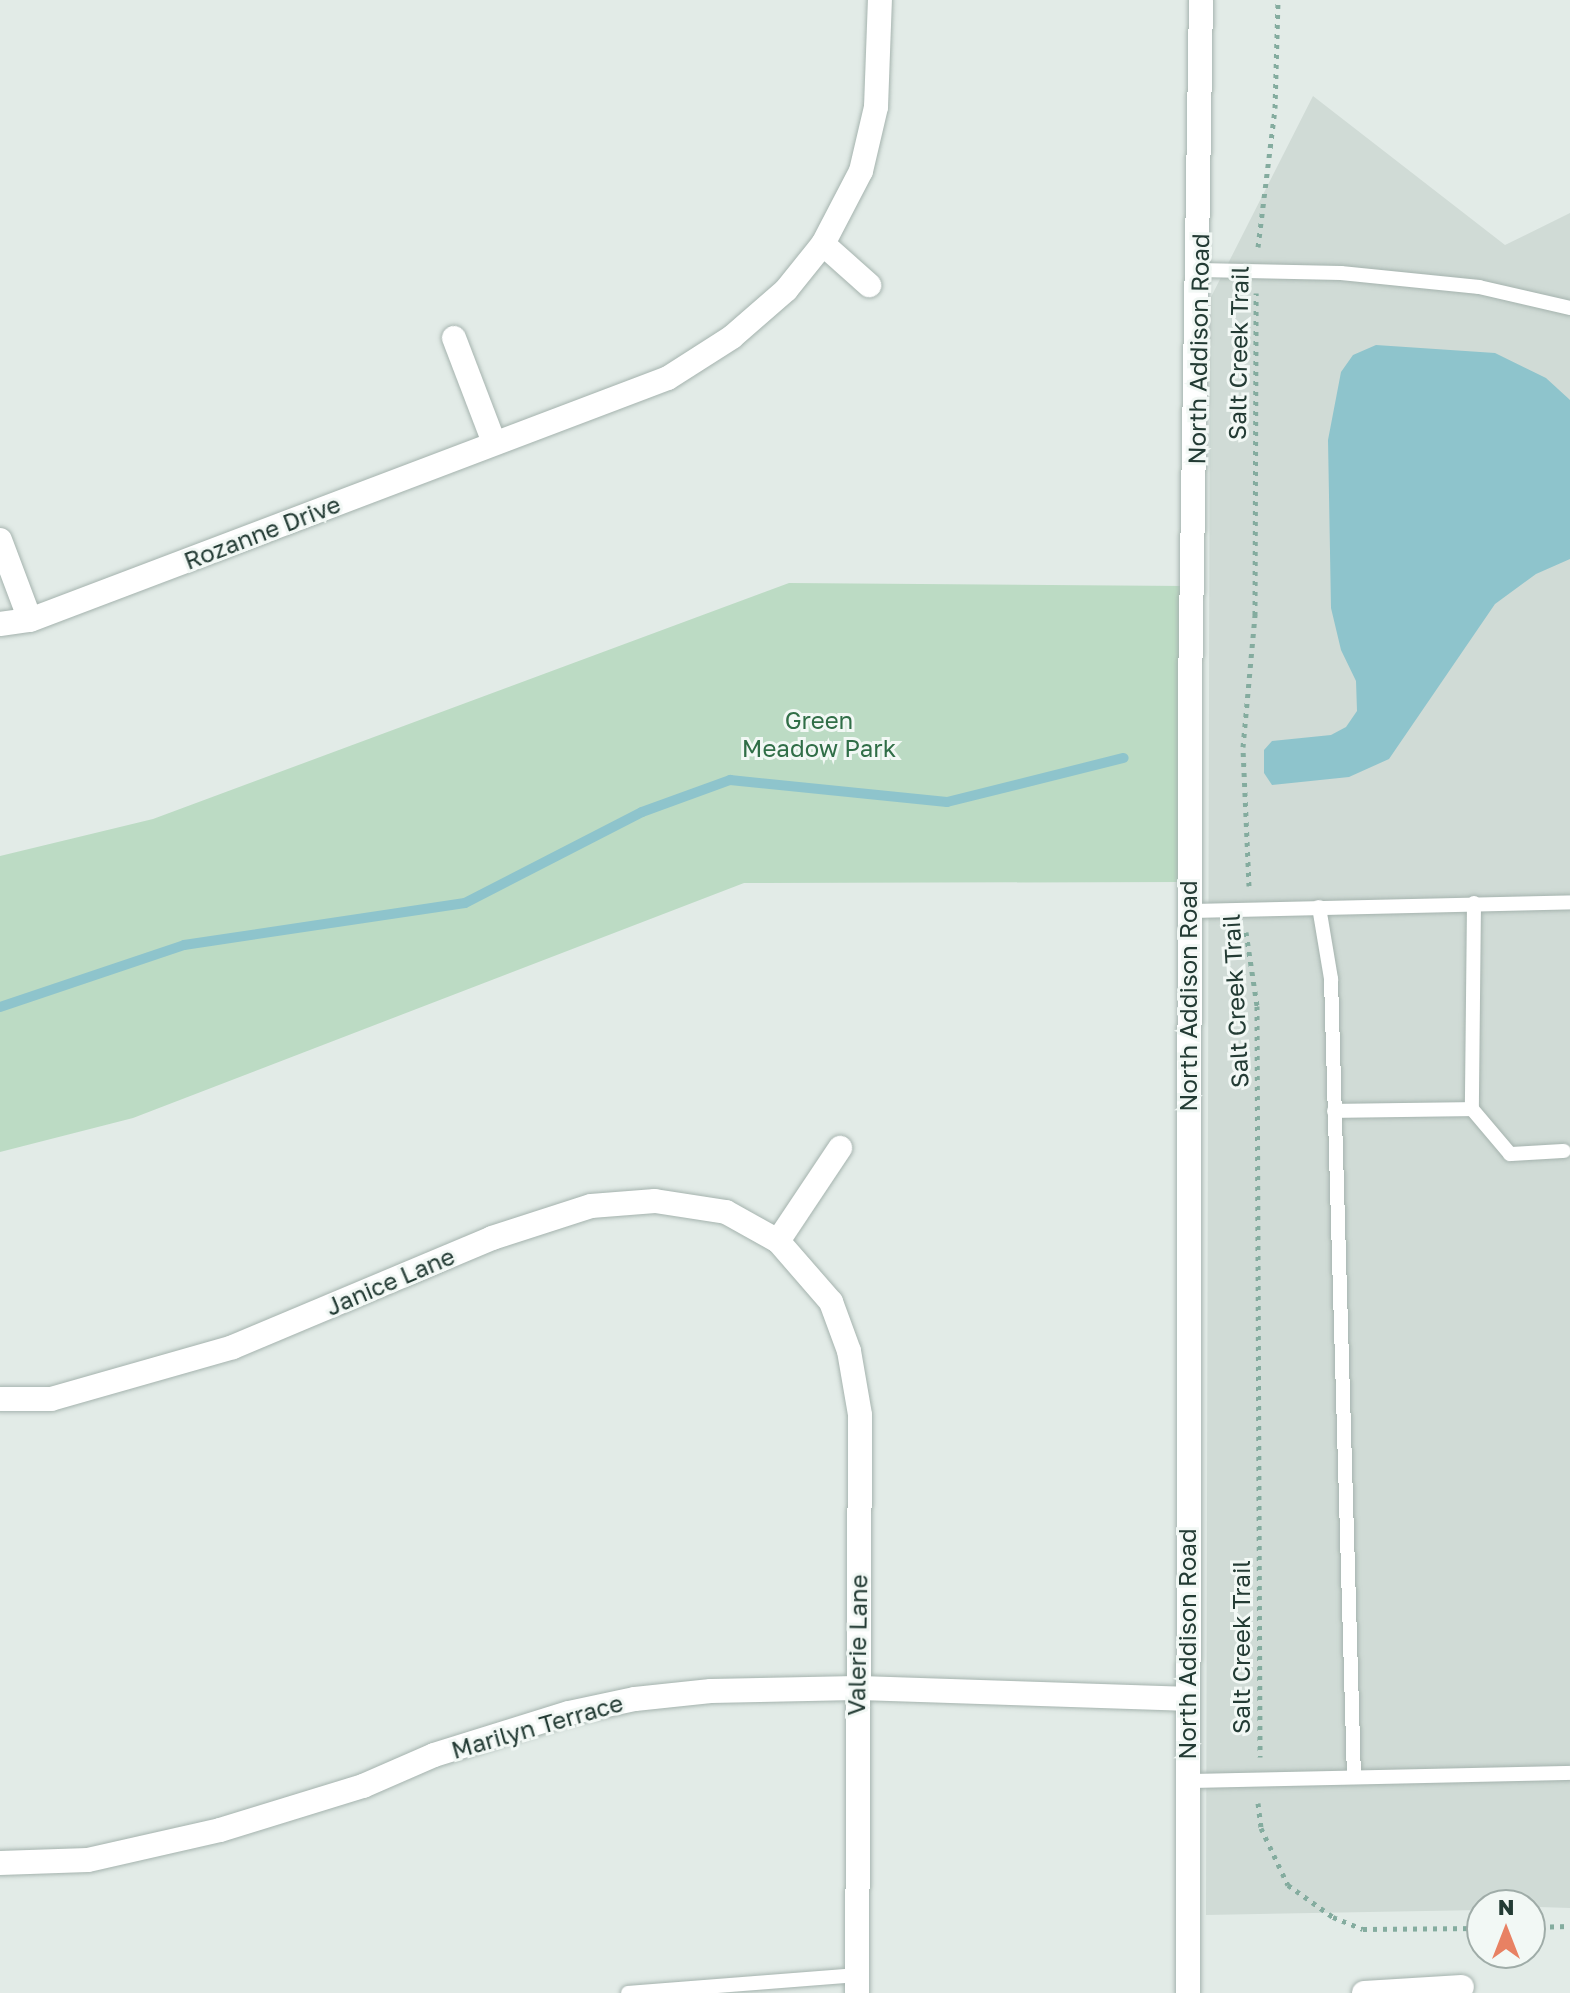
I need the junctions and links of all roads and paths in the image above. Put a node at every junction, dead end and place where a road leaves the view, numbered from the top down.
1 (880, 0) edge
2 (1201, 0) edge
3 (1278, 0) edge
4 (823, 244) junction
5 (1199, 270) junction
6 (1257, 271) junction
7 (869, 285) dead end
8 (1570, 308) edge
9 (454, 338) dead end
10 (494, 443) junction
11 (0, 540) edge
12 (30, 620) junction
13 (0, 624) edge
14 (1570, 902) edge
15 (1474, 903) junction
16 (1319, 907) junction
17 (1247, 909) junction
18 (1188, 911) junction
19 (1472, 1109) junction
20 (1334, 1111) junction
21 (840, 1148) dead end
22 (1564, 1151) dead end
23 (778, 1241) junction
24 (831, 1302) joint
25 (0, 1399) edge
26 (857, 1688) junction
27 (1187, 1699) junction
28 (1570, 1773) edge
29 (1354, 1776) junction
30 (1258, 1777) junction
31 (1187, 1781) junction
32 (0, 1863) edge
33 (1570, 1926) edge
34 (1546, 1927) edge
35 (1466, 1928) edge
36 (857, 1984) edge
37 (1465, 1990) edge
38 (628, 1993) edge
39 (1188, 1993) edge
40 (1364, 1993) edge

1 - 4 street, Rozanne Drive
2 - 5 street, North Addison Road
3 - 6 path, Salt Creek Trail
4 - 7 street
4 - 10 street, Rozanne Drive
5 - 6 lane
5 - 18 street, North Addison Road
6 - 8 lane
6 - 17 path, Salt Creek Trail
9 - 10 street
10 - 12 street, Rozanne Drive
11 - 12 street
12 - 13 street, Rozanne Drive
14 - 15 lane
15 - 16 lane
15 - 19 lane
16 - 17 lane
16 - 20 lane
17 - 18 lane
17 - 30 path, Salt Creek Trail
18 - 27 street, North Addison Road
19 - 20 lane
19 - 22 lane
20 - 29 lane
21 - 23 street
23 - 24 street, Janice Lane
23 - 25 street, Janice Lane
24 - 26 street, Valerie Lane
26 - 27 street, Marilyn Terrace
26 - 32 street, Marilyn Terrace
26 - 36 street, Valerie Lane
27 - 31 street, North Addison Road
28 - 29 lane
29 - 30 lane
30 - 31 lane
30 - 35 path, Salt Creek Trail
31 - 39 street, North Addison Road
33 - 34 path
36 - 38 lane
37 - 40 street

